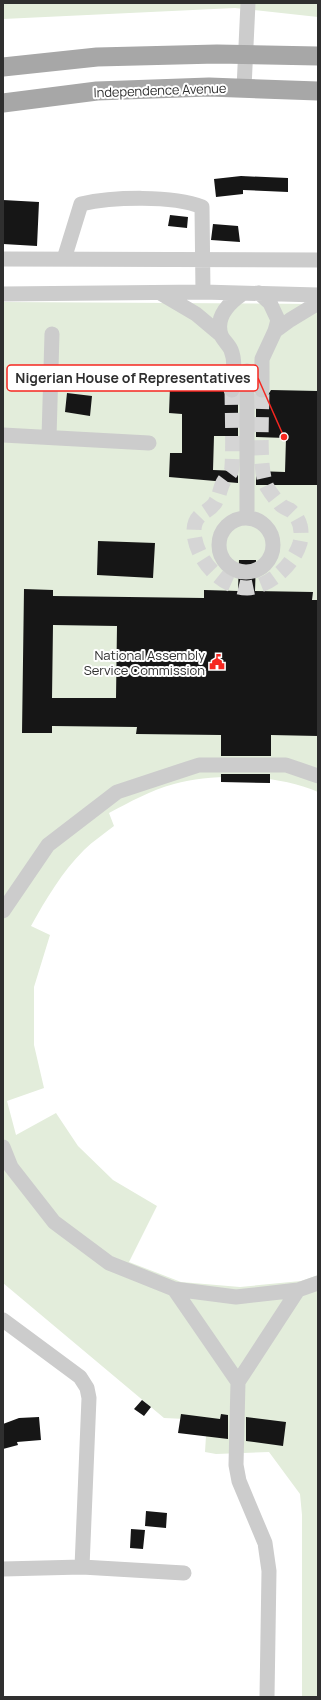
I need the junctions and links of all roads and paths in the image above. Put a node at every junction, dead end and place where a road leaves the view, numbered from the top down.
1 (248, 3) edge
2 (244, 54) junction
3 (318, 56) edge
4 (3, 67) edge
5 (244, 88) junction
6 (318, 91) edge
7 (3, 103) edge
8 (3, 259) edge
9 (64, 259) junction
10 (202, 259) junction
11 (318, 260) edge
12 (203, 292) junction
13 (259, 293) junction
14 (3, 294) edge
15 (162, 294) junction
16 (242, 294) junction
17 (318, 294) edge
18 (318, 303) edge
19 (276, 332) junction
20 (52, 334) dead end
21 (221, 335) junction
22 (262, 359) junction
23 (234, 362) junction
24 (248, 371) junction
25 (232, 390) tunnel mouth
26 (262, 390) tunnel mouth
27 (3, 435) edge
28 (49, 438) junction
29 (149, 443) dead end
30 (247, 518) dead end
31 (318, 776) edge
32 (3, 911) edge
33 (3, 1147) edge
34 (7, 1168) edge
35 (318, 1283) edge
36 (174, 1289) junction
37 (298, 1290) junction
38 (3, 1320) edge
39 (238, 1382) junction
40 (82, 1567) junction
41 (3, 1569) edge
42 (184, 1573) dead end
43 (267, 1697) edge

1 - 2 street
2 - 3 main road
2 - 4 main road
2 - 5 street
5 - 6 main road, Independence Avenue
5 - 7 main road, Independence Avenue
8 - 9 street
9 - 10 street
9 - 10 street
10 - 11 street
10 - 12 street
12 - 15 street
12 - 16 street
13 - 16 street
13 - 17 street
13 - 19 street
14 - 15 street
15 - 21 street
16 - 21 street
18 - 19 street
19 - 22 street
20 - 28 street
21 - 23 street
22 - 24 street
22 - 26 street
23 - 24 street
23 - 25 street
24 - 30 street
27 - 28 street
28 - 29 street
31 - 32 street
33 - 34 street
34 - 36 street
35 - 37 street
36 - 37 street
36 - 39 street
37 - 39 street
38 - 40 street
39 - 43 street
40 - 41 street
40 - 42 street

